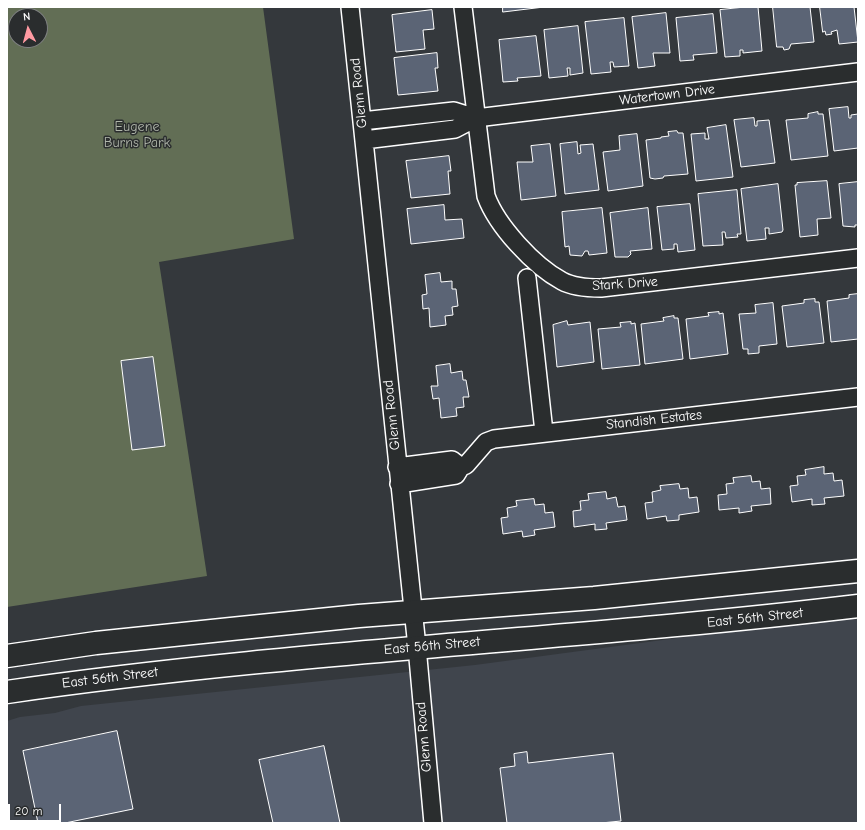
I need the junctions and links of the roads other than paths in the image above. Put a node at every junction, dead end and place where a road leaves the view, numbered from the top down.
1 (350, 7) edge
2 (463, 7) edge
3 (858, 72) edge
4 (476, 118) junction
5 (362, 121) junction
6 (364, 140) junction
7 (858, 258) edge
8 (527, 278) dead end
9 (858, 397) edge
10 (544, 432) junction
11 (398, 476) junction
12 (858, 571) edge
13 (858, 606) edge
14 (413, 612) junction
15 (417, 647) junction
16 (7, 656) edge
17 (7, 692) edge
18 (433, 823) edge

1 - 5 street, Glenn Road
2 - 4 street, Stark Drive
3 - 4 street, Watertown Drive
4 - 5 street, Watertown Drive
4 - 6 street, Watertown Drive
4 - 7 street, Stark Drive
5 - 6 street, Glenn Road
6 - 11 street, Glenn Road
8 - 10 street
9 - 10 street, Standish Estates
10 - 11 street, Standish Estates
11 - 14 street, Glenn Road
12 - 14 main road
13 - 15 main road, East 56th Street
14 - 15 street, Glenn Road
14 - 16 main road
15 - 17 main road, East 56th Street
15 - 18 street, Glenn Road

